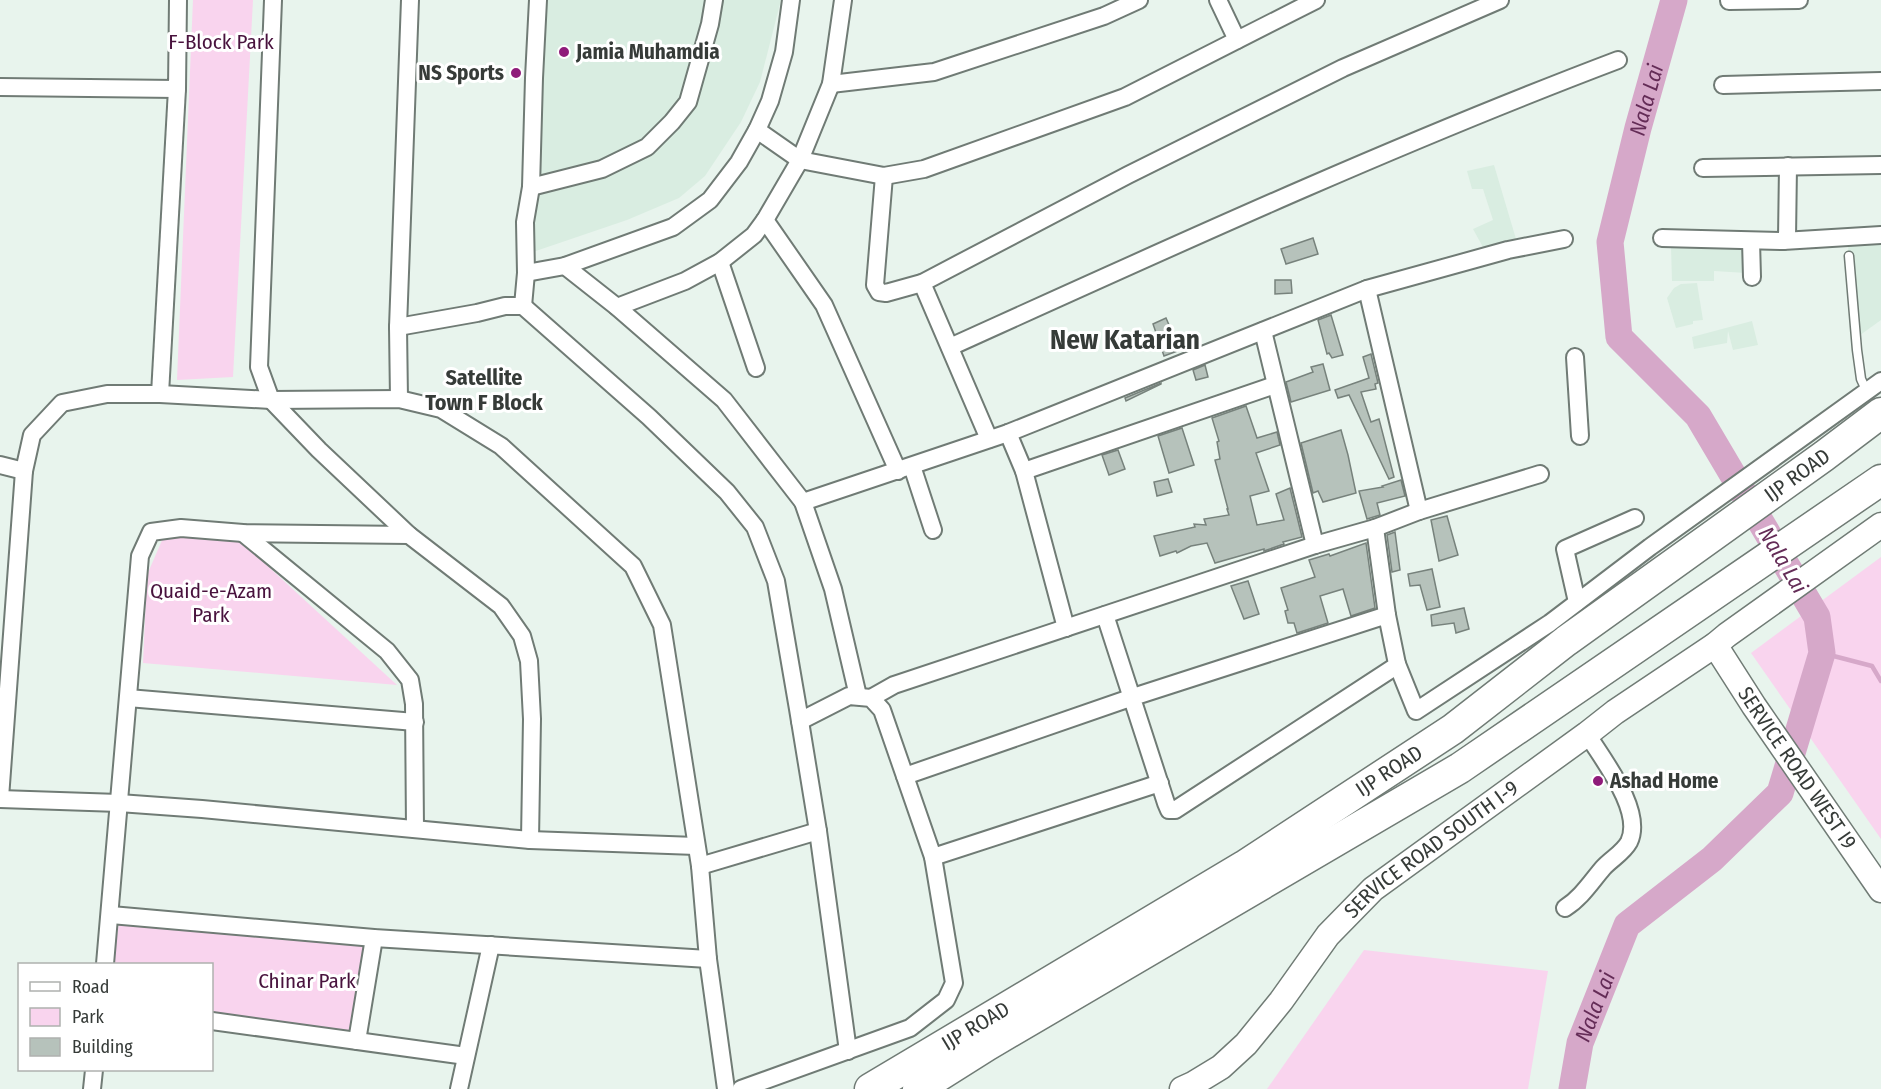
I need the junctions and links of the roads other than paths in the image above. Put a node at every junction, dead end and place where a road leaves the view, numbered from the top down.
1 (178, 0) edge
2 (273, 0) edge
3 (410, 0) edge
4 (538, 0) edge
5 (714, 0) edge
6 (791, 0) edge
7 (843, 0) edge
8 (1139, 0) edge
9 (1218, 0) edge
10 (1316, 0) edge
11 (1500, 0) edge
12 (1799, 0) edge
13 (1730, 1) edge
14 (1237, 40) junction
15 (1618, 60) dead end
16 (1881, 81) edge
17 (831, 84) junction
18 (1723, 85) dead end
19 (0, 87) edge
20 (177, 90) junction
21 (757, 130) junction
22 (800, 160) junction
23 (1881, 165) edge
24 (1788, 166) junction
25 (1703, 168) dead end
26 (884, 176) junction
27 (531, 187) junction
28 (765, 220) junction
29 (1881, 235) edge
30 (1662, 238) dead end
31 (1564, 239) dead end
32 (1751, 241) junction
33 (1783, 241) junction
34 (1849, 256) dead end
35 (720, 262) junction
36 (565, 266) junction
37 (526, 273) junction
38 (1752, 277) dead end
39 (922, 283) junction
40 (1367, 290) junction
41 (523, 306) junction
42 (617, 307) junction
43 (398, 327) junction
44 (1263, 331) junction
45 (950, 348) junction
46 (1575, 357) dead end
47 (756, 368) dead end
48 (1881, 381) edge
49 (1275, 385) junction
50 (160, 394) junction
51 (399, 399) junction
52 (271, 400) junction
53 (1874, 403) edge
54 (1008, 433) junction
55 (1580, 436) dead end
56 (989, 439) junction
57 (0, 465) edge
58 (905, 468) junction
59 (24, 471) junction
60 (1024, 471) junction
61 (1540, 474) dead end
62 (1881, 480) edge
63 (802, 502) junction
64 (1419, 511) junction
65 (1635, 518) dead end
66 (1881, 525) edge
67 (1375, 528) junction
68 (933, 530) dead end
69 (243, 533) junction
70 (410, 535) junction
71 (1315, 545) junction
72 (1656, 559) junction
73 (1577, 602) junction
74 (1106, 615) junction
75 (1387, 615) junction
76 (1066, 628) junction
77 (1558, 632) junction
78 (1721, 640) junction
79 (1397, 664) junction
80 (864, 697) junction
81 (128, 698) junction
82 (1133, 698) junction
83 (3, 711) edge
84 (800, 721) junction
85 (414, 722) junction
86 (1587, 734) junction
87 (905, 776) junction
88 (1160, 783) junction
89 (0, 799) edge
90 (119, 803) junction
91 (415, 829) junction
92 (818, 831) junction
93 (530, 840) junction
94 (696, 846) junction
95 (933, 857) junction
96 (700, 866) junction
97 (1881, 890) edge
98 (1565, 908) dead end
99 (111, 915) junction
100 (374, 938) junction
101 (491, 945) junction
102 (708, 960) junction
103 (105, 963) edge
104 (1093, 970) junction
105 (213, 1021) edge
106 (357, 1041) junction
107 (848, 1051) junction
108 (466, 1056) junction
109 (94, 1071) edge
110 (92, 1089) edge
111 (459, 1089) edge
112 (726, 1089) edge
113 (741, 1089) edge
114 (870, 1089) edge
115 (918, 1089) edge
116 (1182, 1089) edge

1 - 20 street
2 - 52 street
3 - 43 street
4 - 27 street
5 - 27 street
6 - 21 street
7 - 17 street
8 - 17 street
9 - 14 street
10 - 14 street
11 - 39 street
12 - 13 street
14 - 26 street
15 - 45 street
16 - 18 street
17 - 22 street
19 - 20 street
20 - 50 street
21 - 22 street
21 - 36 street
22 - 26 street
22 - 28 street
23 - 24 street
24 - 25 street
24 - 33 street
26 - 39 street
27 - 37 street
28 - 35 street
28 - 58 street
29 - 33 street
30 - 32 street
31 - 40 street
32 - 33 street
32 - 38 street
34 - 53 lane
35 - 42 street
35 - 47 street
36 - 37 street
36 - 42 street
37 - 41 street
39 - 45 street
40 - 44 street
40 - 64 street
41 - 43 street
41 - 84 street
42 - 63 street
43 - 51 street
44 - 49 street
44 - 54 street
45 - 56 street
46 - 55 street
48 - 53 street
49 - 60 street
49 - 71 street
50 - 52 street
50 - 59 street
51 - 52 street
51 - 94 street
52 - 70 street
53 - 72 highway, IJP ROAD
54 - 56 street
54 - 60 street
56 - 58 street
57 - 59 street
58 - 63 street
58 - 68 street
59 - 83 street
60 - 76 street
61 - 64 street
62 - 104 highway, IJP ROAD
63 - 80 street
64 - 67 street
65 - 73 street
66 - 78 street, SERVICE ROAD SOUTH I-9
67 - 71 street
67 - 75 street
69 - 70 street
69 - 81 street
69 - 85 street
70 - 93 street
71 - 74 street
72 - 73 street
72 - 77 highway, IJP ROAD
73 - 77 street
74 - 76 street
74 - 82 street
75 - 79 street
75 - 82 street
76 - 80 street
77 - 79 street
77 - 104 highway, IJP ROAD
78 - 86 street, SERVICE ROAD SOUTH I-9
78 - 97 street, SERVICE ROAD WEST I9
79 - 88 street
80 - 84 street
80 - 87 street
81 - 85 street
81 - 90 street
82 - 87 street
82 - 88 street
83 - 89 street
84 - 92 street
85 - 91 street
86 - 98 street
86 - 116 street, SERVICE ROAD SOUTH I-9
87 - 95 street
88 - 95 street
89 - 90 street
90 - 91 street
90 - 99 street
91 - 93 street
92 - 96 street
92 - 107 street
93 - 94 street
94 - 96 street
95 - 107 street
96 - 102 street
99 - 100 street
99 - 103 street
100 - 101 street
100 - 106 street
101 - 102 street
101 - 108 street
102 - 112 street
104 - 114 highway, IJP ROAD
104 - 115 highway, IJP ROAD
105 - 106 street
106 - 108 street
107 - 113 street
108 - 111 street
109 - 110 street

